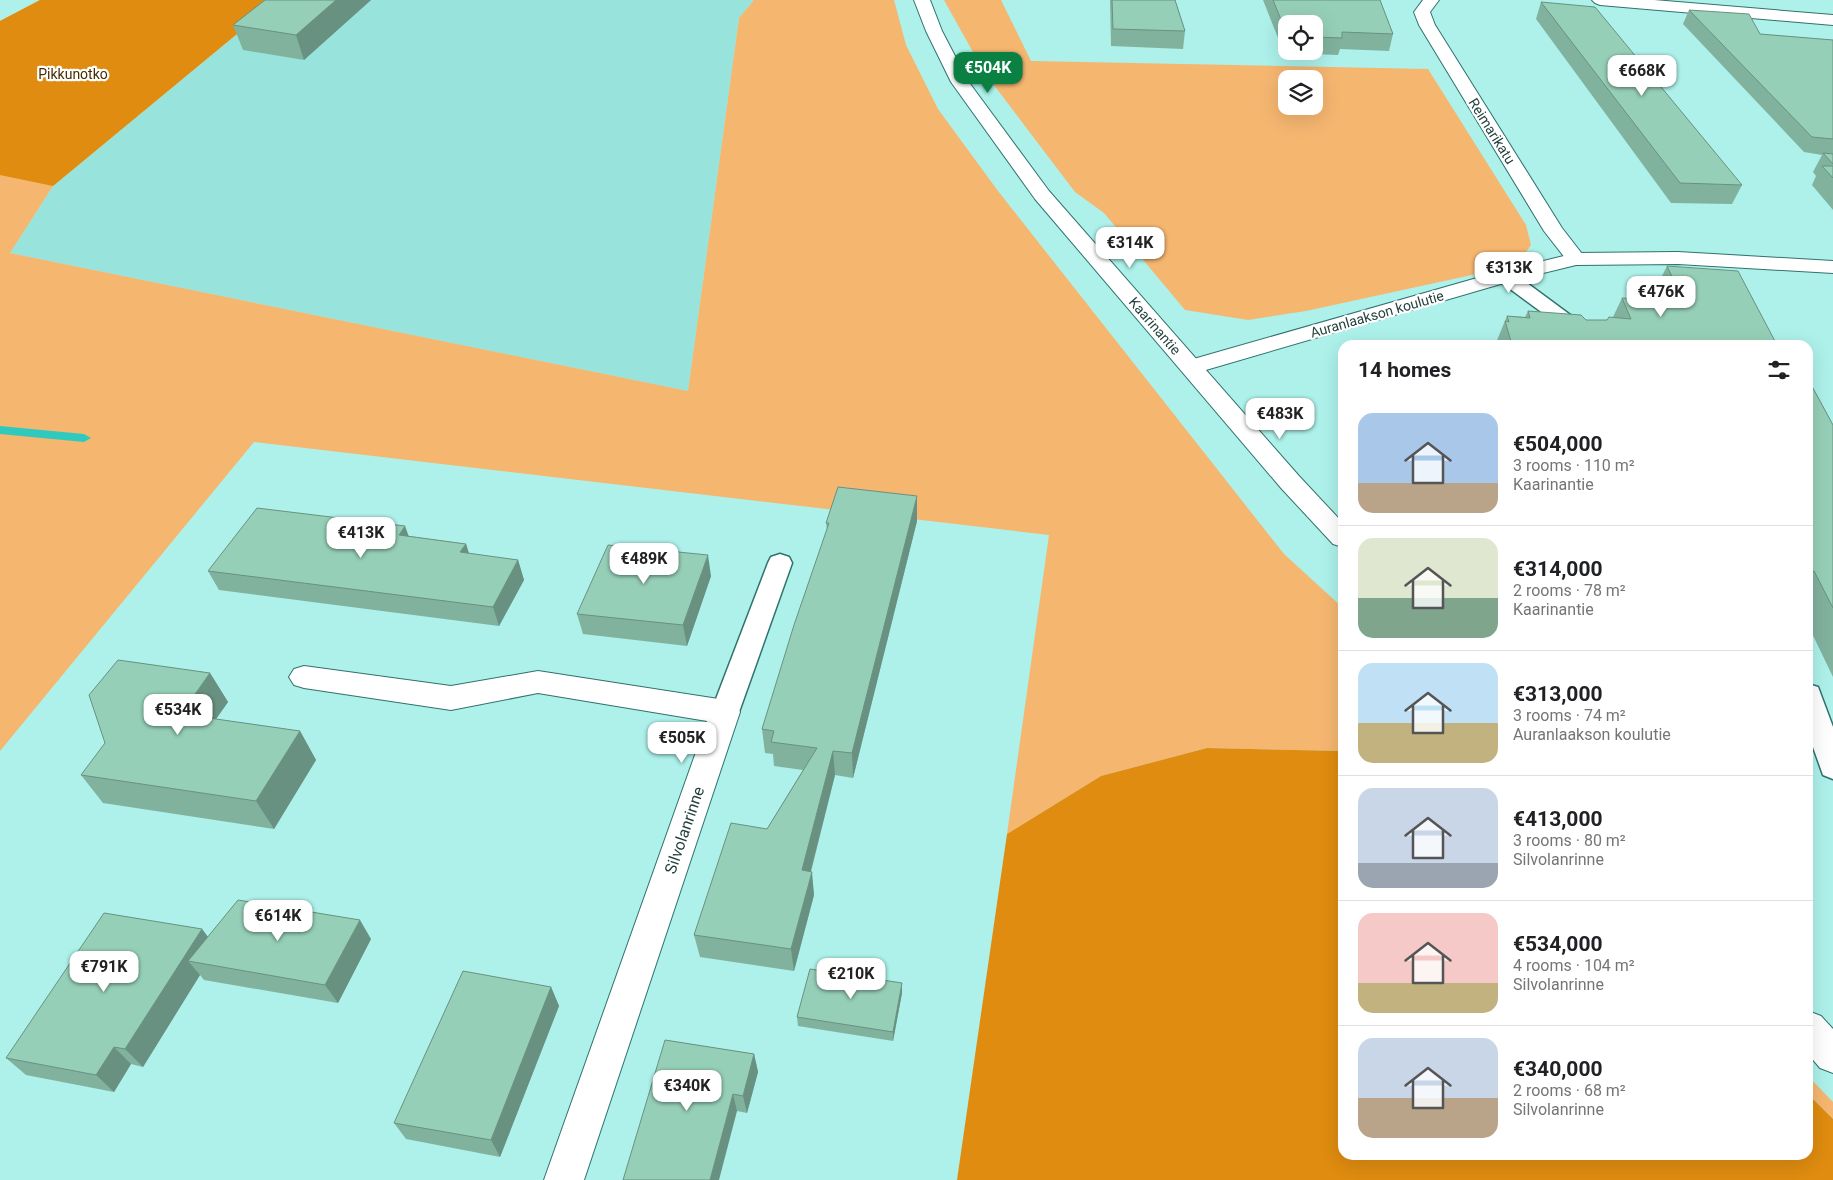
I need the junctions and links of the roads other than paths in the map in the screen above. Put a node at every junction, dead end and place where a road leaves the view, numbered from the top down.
1 (922, 0) edge
2 (1431, 0) edge
3 (1600, 0) edge
4 (1833, 20) edge
5 (1576, 259) junction
6 (1833, 267) edge
7 (1505, 276) junction
8 (1581, 340) edge
9 (1191, 367) junction
10 (1338, 534) edge
11 (780, 562) dead end
12 (304, 677) dead end
13 (1813, 709) edge
14 (725, 712) junction
15 (1833, 767) edge
16 (1813, 1033) edge
17 (1833, 1055) edge
18 (564, 1180) edge

1 - 9 street, Kaarinantie
2 - 5 street, Reimarikatu
3 - 4 street
5 - 6 street, Auranlaakson koulutie
5 - 7 street, Auranlaakson koulutie
7 - 8 lane
7 - 9 street, Auranlaakson koulutie
9 - 10 street, Kaarinantie
11 - 14 lane
12 - 14 street
13 - 15 lane
14 - 18 street, Silvolanrinne
16 - 17 street

